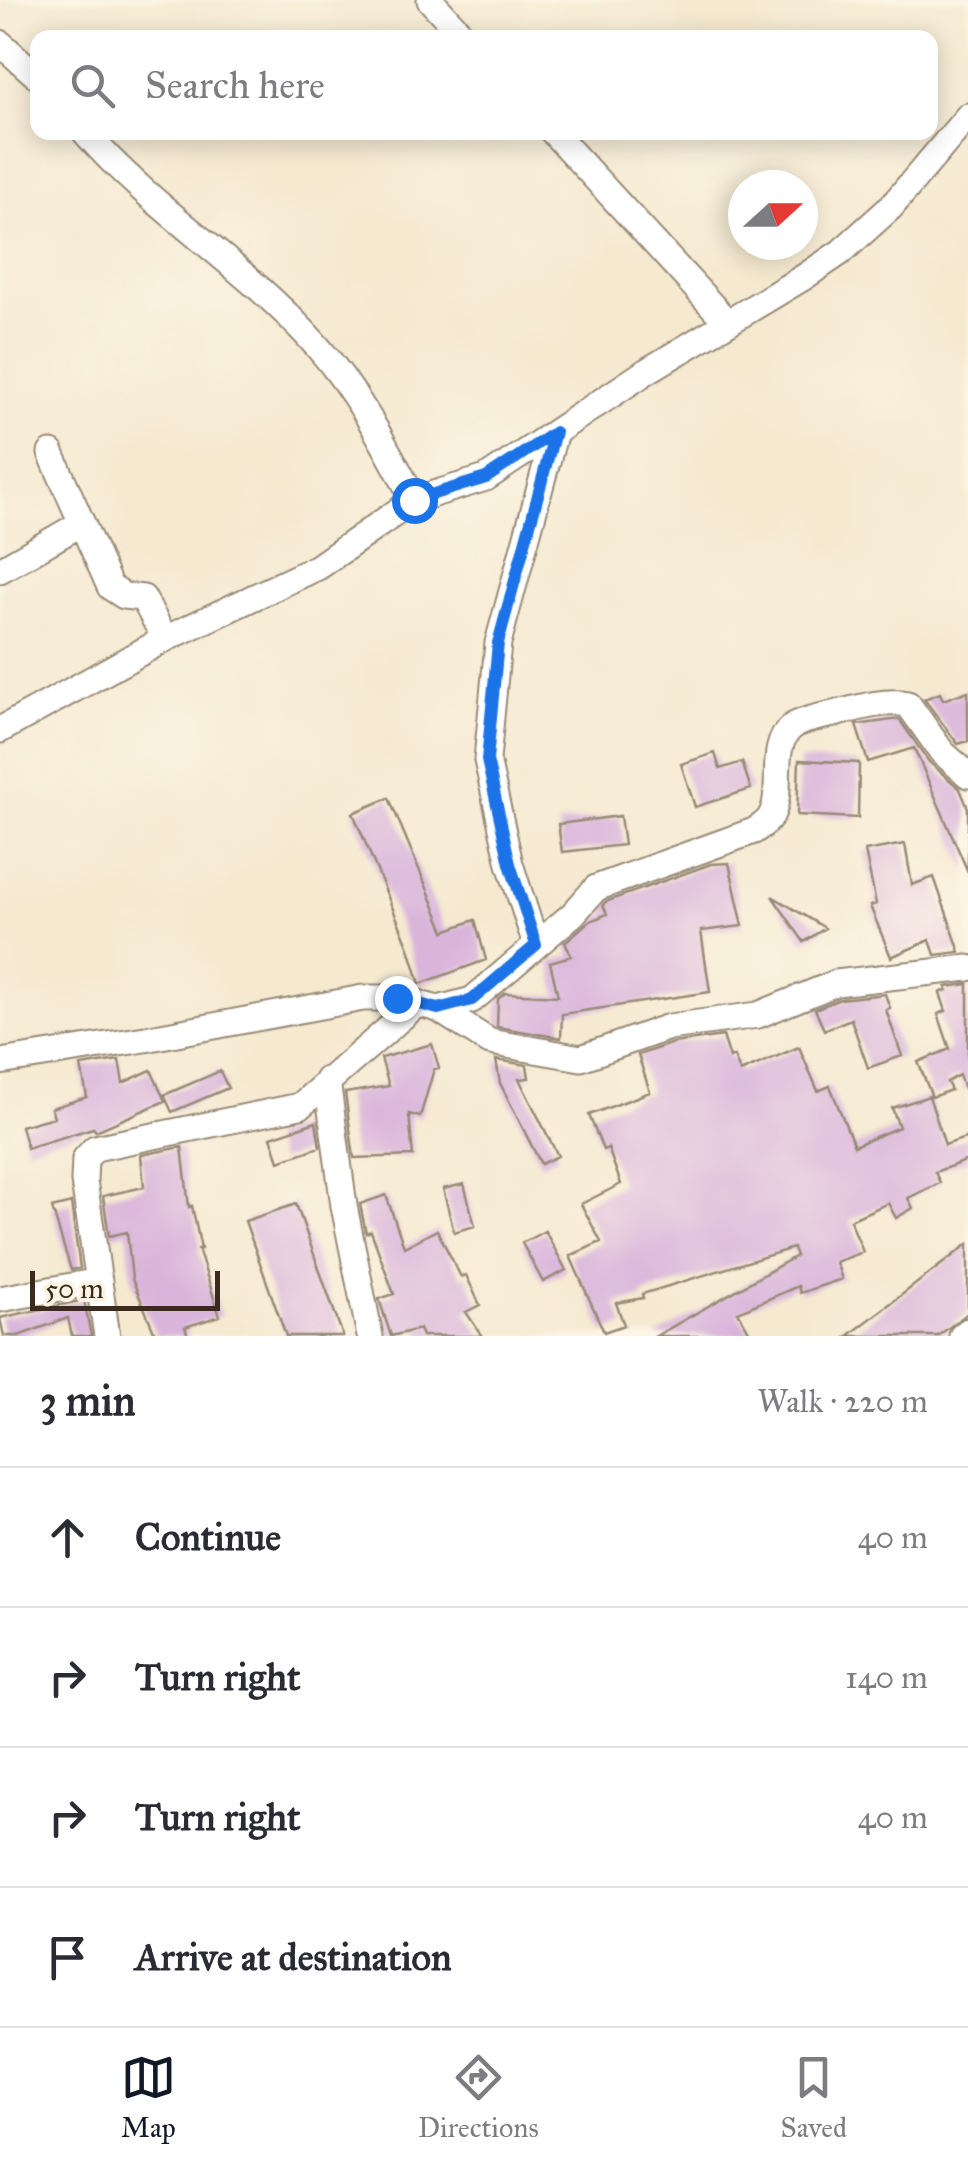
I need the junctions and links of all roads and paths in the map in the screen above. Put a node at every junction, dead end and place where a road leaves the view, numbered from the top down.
1 (430, 0) edge
2 (458, 30) edge
3 (0, 43) edge
4 (30, 70) edge
5 (968, 116) edge
6 (93, 140) edge
7 (560, 140) edge
8 (959, 141) edge
9 (728, 322) junction
10 (555, 432) junction
11 (51, 453) dead end
12 (414, 500) junction
13 (82, 523) junction
14 (0, 570) edge
15 (165, 638) junction
16 (0, 730) edge
17 (968, 775) edge
18 (536, 945) junction
19 (968, 968) edge
20 (428, 1006) junction
21 (0, 1062) edge
22 (326, 1080) junction
23 (99, 1281) junction
24 (0, 1299) edge
25 (968, 1330) edge
26 (106, 1336) edge
27 (370, 1336) edge
28 (962, 1336) edge

1 - 2 street
3 - 4 street
5 - 8 street
6 - 12 street
7 - 9 street
8 - 9 street
9 - 10 street
10 - 12 street
10 - 18 street
11 - 13 street
12 - 15 street
13 - 14 street
13 - 15 street
15 - 16 street
17 - 18 street
18 - 20 street
19 - 20 street
20 - 21 street
20 - 22 street
22 - 23 street
22 - 27 street
23 - 24 street
23 - 26 street
25 - 28 street

